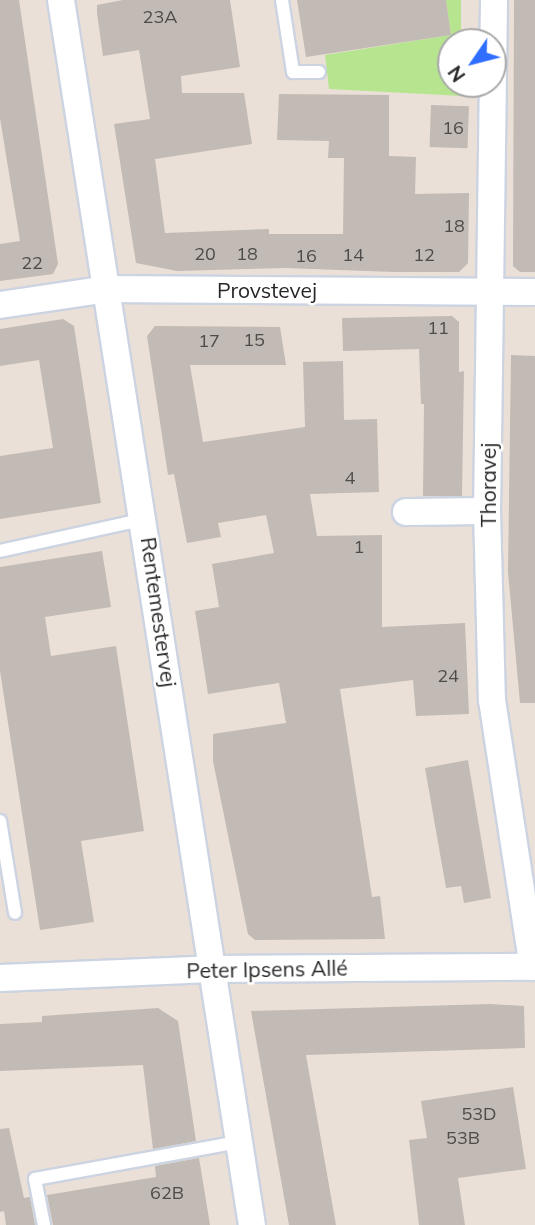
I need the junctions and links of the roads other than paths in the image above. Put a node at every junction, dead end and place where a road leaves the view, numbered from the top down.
1 (61, 0) edge
2 (282, 0) edge
3 (494, 0) edge
4 (319, 72) dead end
5 (107, 289) junction
6 (488, 292) junction
7 (535, 292) edge
8 (0, 305) edge
9 (487, 511) junction
10 (406, 512) dead end
11 (145, 519) junction
12 (0, 551) edge
13 (0, 821) edge
14 (15, 913) dead end
15 (534, 967) edge
16 (212, 970) junction
17 (0, 978) edge
18 (240, 1142) junction
19 (44, 1225) edge
20 (251, 1225) edge

1 - 5 street, Rentemestervej
2 - 4 lane
3 - 6 street, Thoravej
5 - 6 street, Provstevej
5 - 8 street, Provstevej
5 - 11 street, Rentemestervej
6 - 7 street, Provstevej
6 - 9 street, Thoravej
9 - 10 street
9 - 15 street, Thoravej
11 - 12 lane
11 - 16 street, Rentemestervej
13 - 14 lane
15 - 16 street, Peter Ipsens Allé
16 - 17 street, Peter Ipsens Allé
16 - 18 street, Rentemestervej
18 - 19 lane
18 - 20 street, Rentemestervej

